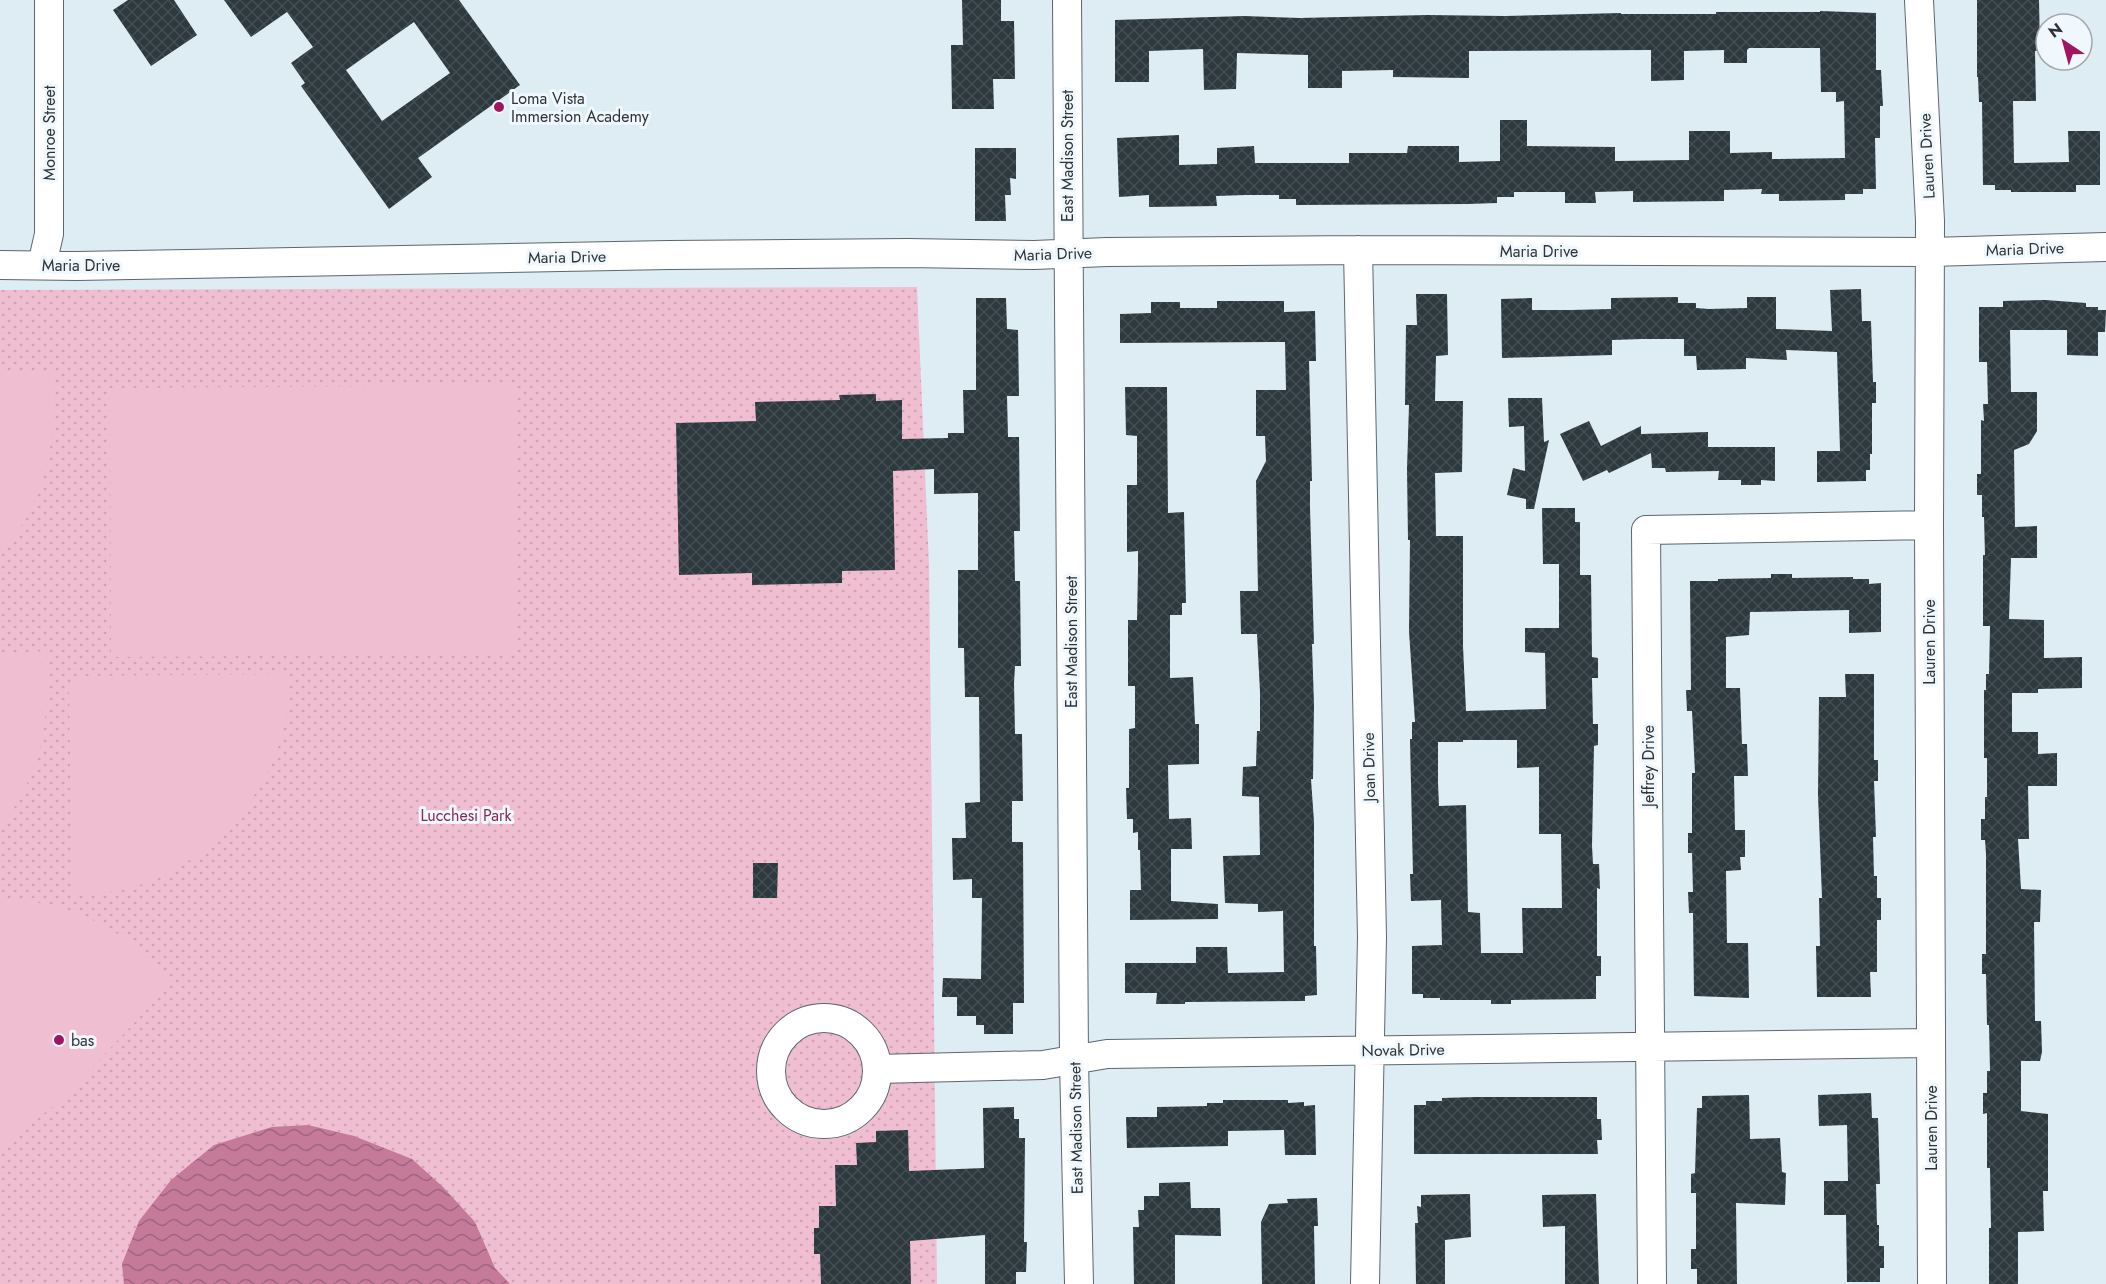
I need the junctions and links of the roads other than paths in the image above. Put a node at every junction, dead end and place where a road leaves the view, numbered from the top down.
1 (49, 0) edge
2 (1066, 0) edge
3 (1919, 0) edge
4 (2106, 246) edge
5 (1358, 250) junction
6 (1931, 252) junction
7 (1068, 254) junction
8 (0, 265) edge
9 (42, 265) junction
10 (1929, 525) junction
11 (1930, 1042) junction
12 (1650, 1047) junction
13 (1369, 1051) junction
14 (1074, 1060) junction
15 (877, 1069) dead end
16 (1079, 1284) edge
17 (1365, 1284) edge
18 (1652, 1284) edge
19 (1932, 1284) edge

1 - 9 street, Monroe Street
2 - 7 street, East Madison Street
3 - 6 street, Lauren Drive
4 - 6 street, Maria Drive
5 - 6 street, Maria Drive
5 - 7 street, Maria Drive
5 - 13 street, Joan Drive
6 - 10 street, Lauren Drive
7 - 9 street, Maria Drive
7 - 14 street, East Madison Street
8 - 9 street, Maria Drive
10 - 11 street, Lauren Drive
10 - 12 street, Jeffrey Drive
11 - 12 street, Novak Drive
11 - 19 street, Lauren Drive
12 - 13 street, Novak Drive
12 - 18 street, Jeffrey Drive
13 - 14 street, Novak Drive
13 - 17 street, Joan Drive
14 - 15 street, Novak Drive
14 - 16 street, East Madison Street

